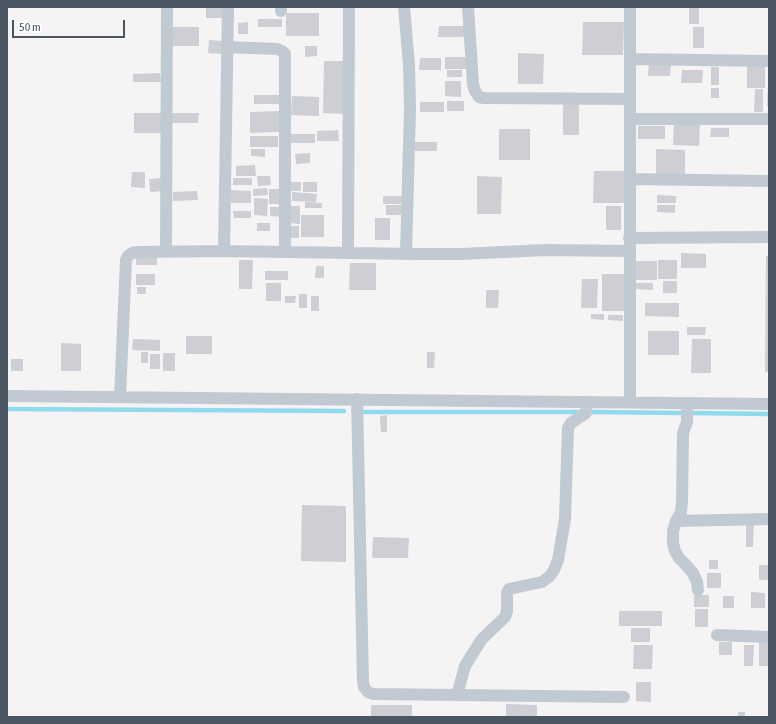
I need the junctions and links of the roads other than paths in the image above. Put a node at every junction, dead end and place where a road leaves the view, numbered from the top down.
1 (167, 7) edge
2 (228, 7) edge
3 (349, 7) edge
4 (404, 7) edge
5 (468, 7) edge
6 (630, 7) edge
7 (227, 47) junction
8 (630, 59) junction
9 (769, 61) edge
10 (630, 99) junction
11 (630, 119) junction
12 (769, 119) edge
13 (630, 179) junction
14 (769, 181) edge
15 (769, 237) edge
16 (630, 238) junction
17 (224, 251) junction
18 (630, 251) junction
19 (166, 252) junction
20 (285, 252) junction
21 (348, 253) junction
22 (406, 254) junction
23 (7, 396) edge
24 (120, 397) junction
25 (357, 399) junction
26 (587, 402) junction
27 (630, 402) junction
28 (687, 403) junction
29 (769, 404) edge
30 (769, 519) edge
31 (676, 521) junction
32 (698, 590) dead end
33 (717, 635) dead end
34 (769, 636) edge
35 (457, 696) junction
36 (624, 698) dead end

1 - 19 street
2 - 7 street
3 - 21 street
4 - 22 street
5 - 10 street
6 - 8 street
7 - 17 street
7 - 20 street
8 - 9 street
8 - 10 street
10 - 11 street
11 - 12 street
11 - 13 street
13 - 14 street
13 - 16 street
15 - 16 street
16 - 18 street
17 - 19 street
17 - 20 street
18 - 22 street
18 - 27 street
19 - 24 street
20 - 21 street
21 - 22 street
23 - 24 street
24 - 25 street
25 - 26 street
25 - 35 street
26 - 27 street
26 - 35 street
27 - 28 street
28 - 29 street
28 - 31 street
30 - 31 street
31 - 32 street
33 - 34 street
35 - 36 street

